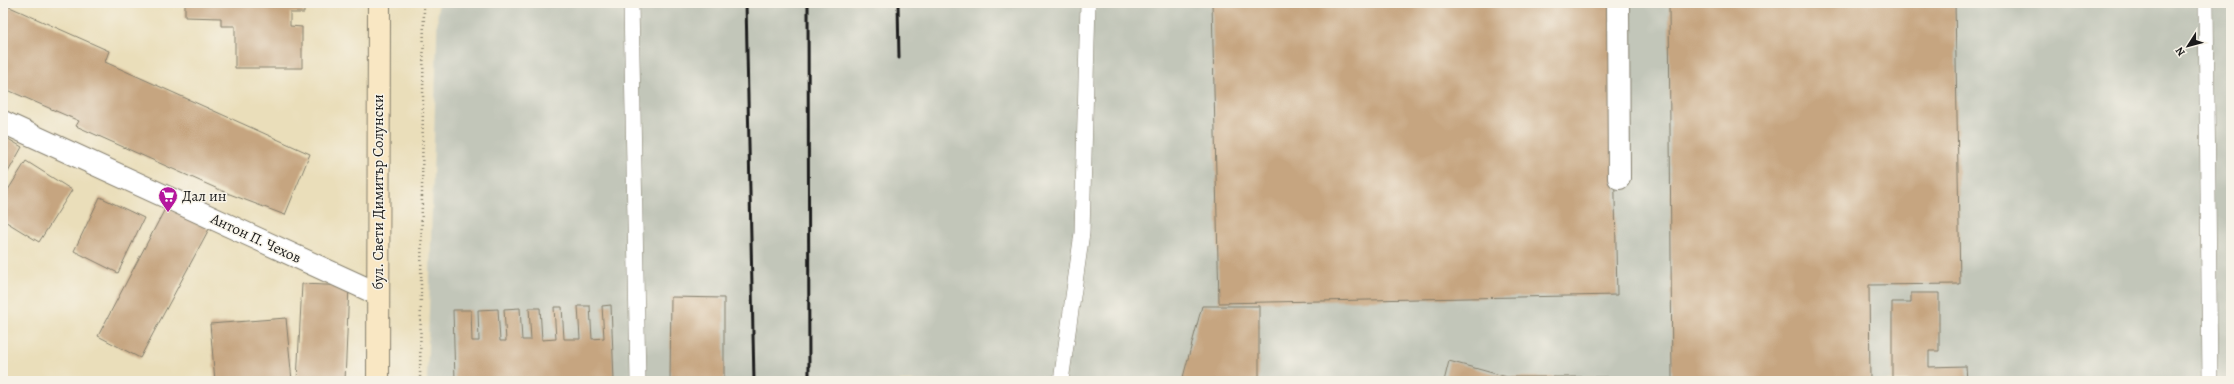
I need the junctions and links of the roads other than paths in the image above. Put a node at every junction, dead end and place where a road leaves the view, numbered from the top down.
1 (379, 3) edge
2 (631, 3) edge
3 (1088, 3) edge
4 (1618, 3) edge
5 (2206, 3) edge
6 (3, 122) edge
7 (1619, 178) dead end
8 (378, 294) junction
9 (378, 381) edge
10 (638, 381) edge
11 (1061, 381) edge
12 (2210, 381) edge

1 - 8 main road, бул. Свети Димитър Солунски
2 - 10 lane
3 - 11 lane
4 - 7 street
5 - 12 lane
6 - 8 street, Антон П. Чехов
8 - 9 main road, бул. Свети Димитър Солунски

